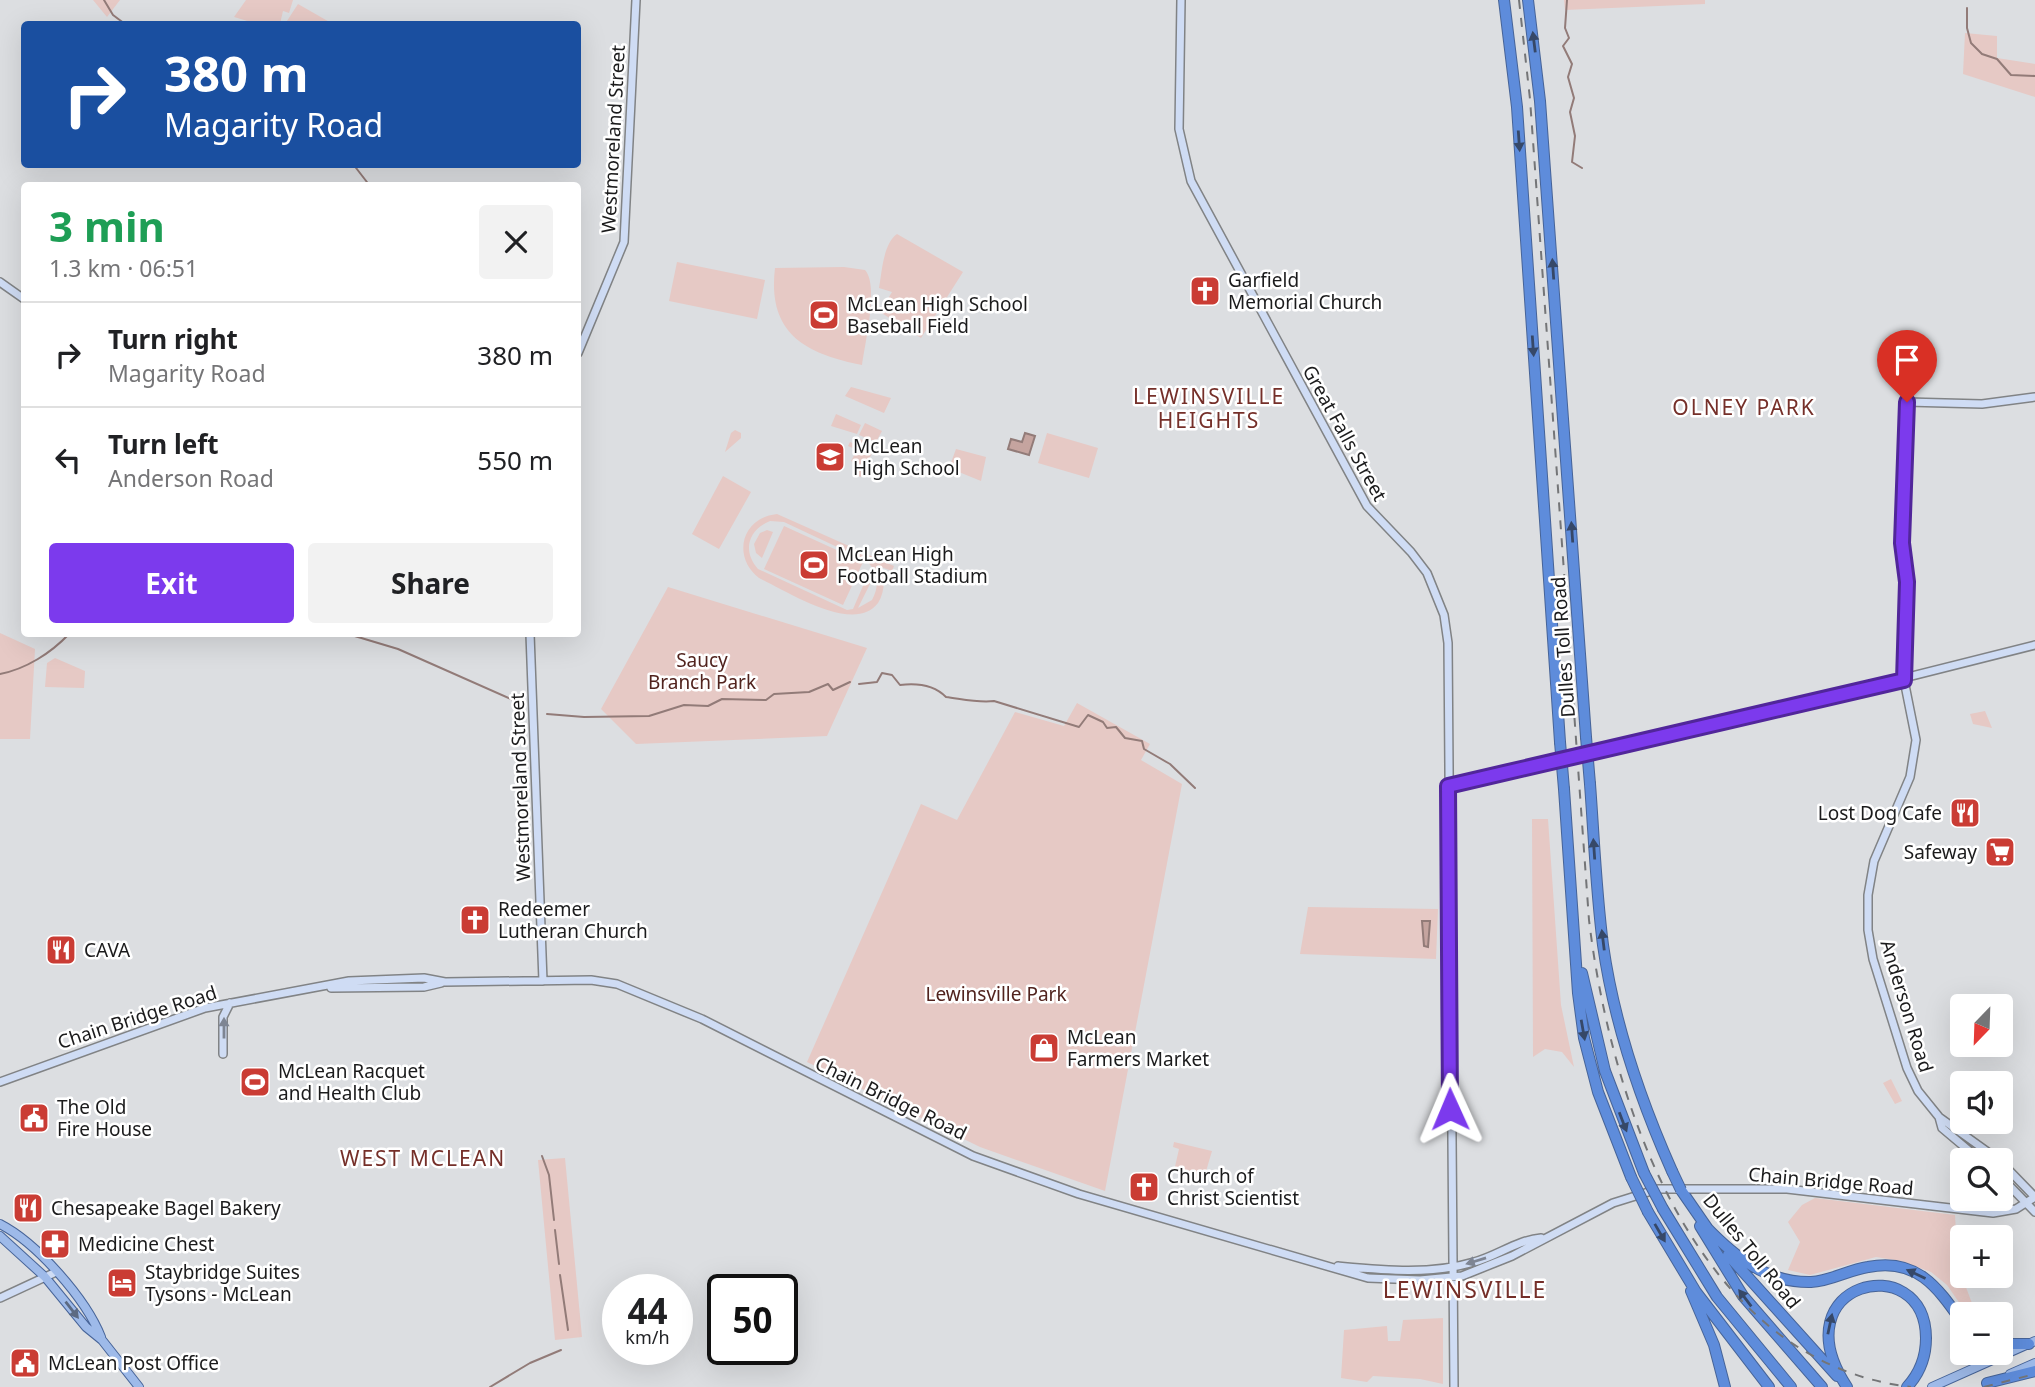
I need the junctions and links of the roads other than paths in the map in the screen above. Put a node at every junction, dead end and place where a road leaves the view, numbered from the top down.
1 (636, 0) edge
2 (1181, 0) edge
3 (1504, 0) edge
4 (1528, 0) edge
5 (0, 282) edge
6 (21, 297) edge
7 (581, 346) edge
8 (2035, 397) edge
9 (530, 637) edge
10 (2035, 645) edge
11 (1904, 680) junction
12 (1448, 786) junction
13 (1573, 914) junction
14 (543, 981) junction
15 (230, 1003) junction
16 (223, 1054) dead end
17 (0, 1082) edge
18 (1939, 1116) junction
19 (1966, 1148) edge
20 (1982, 1148) edge
21 (2013, 1174) edge
22 (2013, 1188) edge
23 (2035, 1197) edge
24 (2028, 1202) junction
25 (1692, 1208) junction
26 (2035, 1212) edge
27 (0, 1224) edge
28 (1706, 1227) junction
29 (0, 1236) edge
30 (1546, 1237) junction
31 (1672, 1253) junction
32 (1327, 1265) junction
33 (1451, 1267) junction
34 (56, 1272) junction
35 (45, 1277) junction
36 (1451, 1278) junction
37 (0, 1298) edge
38 (1950, 1305) edge
39 (102, 1340) junction
40 (2032, 1342) edge
41 (2013, 1343) edge
42 (2035, 1363) edge
43 (2035, 1371) edge
44 (1983, 1385) edge
45 (138, 1387) edge
46 (1454, 1387) edge
47 (1725, 1387) edge
48 (1769, 1387) edge
49 (1791, 1387) edge
50 (1822, 1387) edge
51 (1847, 1387) edge
52 (1907, 1387) edge
53 (1932, 1387) edge

1 - 7 main road, Westmoreland Street
2 - 12 main road, Great Falls Street
3 -> 13 highway, Dulles Toll Road, bridge
25 -> 4 highway, Dulles Toll Road, bridge
5 - 6 main road
8 - 11 main road, Anderson Road
9 - 14 main road, Westmoreland Street
10 - 11 main road
11 - 12 main road
11 - 18 main road, Anderson Road
12 - 33 main road, Great Falls Street
13 -> 31 highway, Dulles Toll Road, bridge
13 -> 49 highway, bridge
14 - 15 main road, Chain Bridge Road
14 - 32 main road, Chain Bridge Road
16 -> 15 main road
15 - 17 main road, Chain Bridge Road
18 - 19 main road, Anderson Road
18 - 20 main road, Anderson Road
21 - 23 main road, Anderson Road
22 - 24 main road
23 - 24 main road, Chain Bridge Road
24 - 26 main road
24 - 30 main road, Chain Bridge Road
25 - 28 highway, Dulles Toll Road
50 -> 25 highway
27 - 34 main road
38 -> 28 highway
28 - 51 highway, Dulles Toll Road
29 - 35 main road
30 -> 33 main road, Chain Bridge Road
30 - 36 main road, Chain Bridge Road
31 - 47 highway
31 - 48 highway, Dulles Toll Road
32 - 33 main road, Chain Bridge Road
32 - 36 main road, Chain Bridge Road
33 - 36 main road, Great Falls Street
34 - 35 main road
34 - 39 main road
35 - 37 main road
35 -> 39 main road
36 - 46 main road, Great Falls Street
39 - 45 main road
40 - 41 highway
40 - 53 main road
42 - 44 main road
43 - 44 highway
51 -> 52 highway

